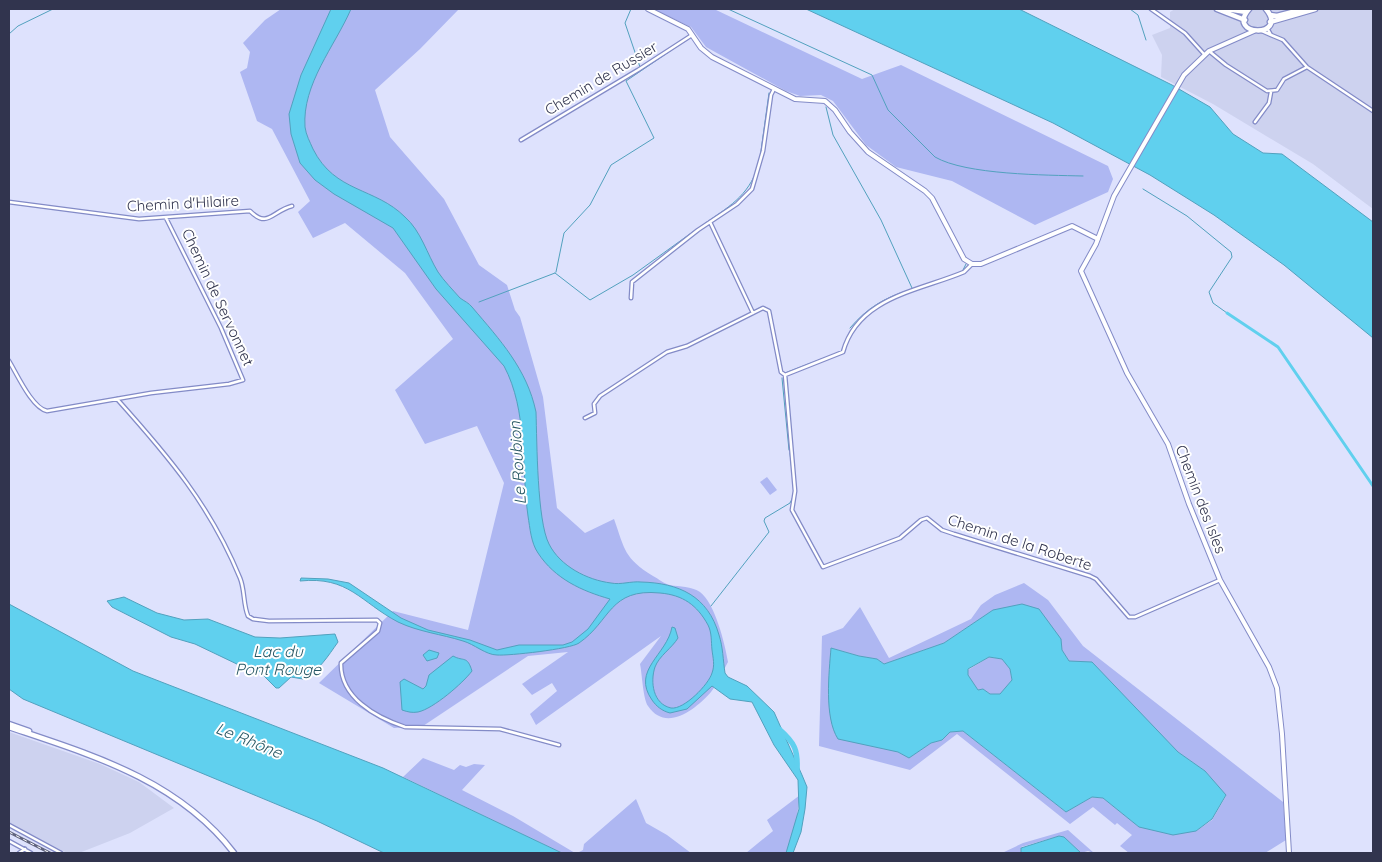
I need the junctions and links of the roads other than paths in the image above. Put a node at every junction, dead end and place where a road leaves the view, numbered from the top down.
1 (648, 9) edge
2 (1151, 9) edge
3 (1216, 9) edge
4 (1227, 9) edge
5 (1266, 9) edge
6 (1304, 9) edge
7 (1315, 9) edge
8 (1248, 10) edge
9 (1270, 15) junction
10 (1245, 20) junction
11 (1270, 22) junction
12 (1247, 26) junction
13 (1267, 28) junction
14 (1254, 31) junction
15 (1262, 31) junction
16 (692, 35) junction
17 (1271, 35) junction
18 (1239, 38) junction
19 (1209, 51) junction
20 (1204, 54) junction
21 (1307, 67) junction
22 (774, 89) junction
23 (1270, 92) junction
24 (1373, 112) edge
25 (1255, 122) dead end
26 (521, 140) dead end
27 (9, 202) edge
28 (292, 206) dead end
29 (166, 218) junction
30 (710, 222) junction
31 (1098, 239) junction
32 (972, 264) junction
33 (631, 298) dead end
34 (753, 313) junction
35 (9, 361) edge
36 (783, 374) junction
37 (117, 399) junction
38 (585, 418) dead end
39 (1220, 580) junction
40 (9, 726) edge
41 (559, 745) dead end
42 (9, 825) edge
43 (9, 841) edge
44 (25, 849) junction
45 (18, 853) edge
46 (32, 853) edge
47 (61, 853) edge
48 (234, 853) edge
49 (1289, 853) edge

1 - 16 street
2 - 20 street
3 - 10 main road
4 - 8 main road
5 - 9 main road
6 - 9 main road
7 - 11 main road
8 - 10 main road
9 - 11 main road
10 - 12 main road
11 - 13 main road
12 - 14 main road
12 - 18 street
13 - 15 main road
13 - 17 street
14 - 15 main road
14 - 18 street, Chemin des Isles
15 - 17 street
16 - 22 street
16 - 26 street, Chemin de Russier
17 - 21 street
18 - 19 street, Chemin des Isles
19 - 20 street, Chemin des Isles
19 - 23 street
20 - 31 street, Chemin des Isles
21 - 23 street
21 - 24 street
22 - 30 street
22 - 32 street
23 - 25 street
27 - 29 street, Chemin d'Hilaire
28 - 29 street, Chemin d'Hilaire
29 - 37 street, Chemin de Servonnet
30 - 33 street
30 - 34 street
31 - 32 street
31 - 39 street, Chemin des Isles
32 - 36 street
34 - 36 street
34 - 38 street
35 - 37 street
36 - 39 street, Chemin de la Roberte
37 - 41 street
39 - 49 street, Chemin des Isles
40 - 48 main road
42 - 47 street
43 - 44 street
44 - 45 street
44 - 46 street

